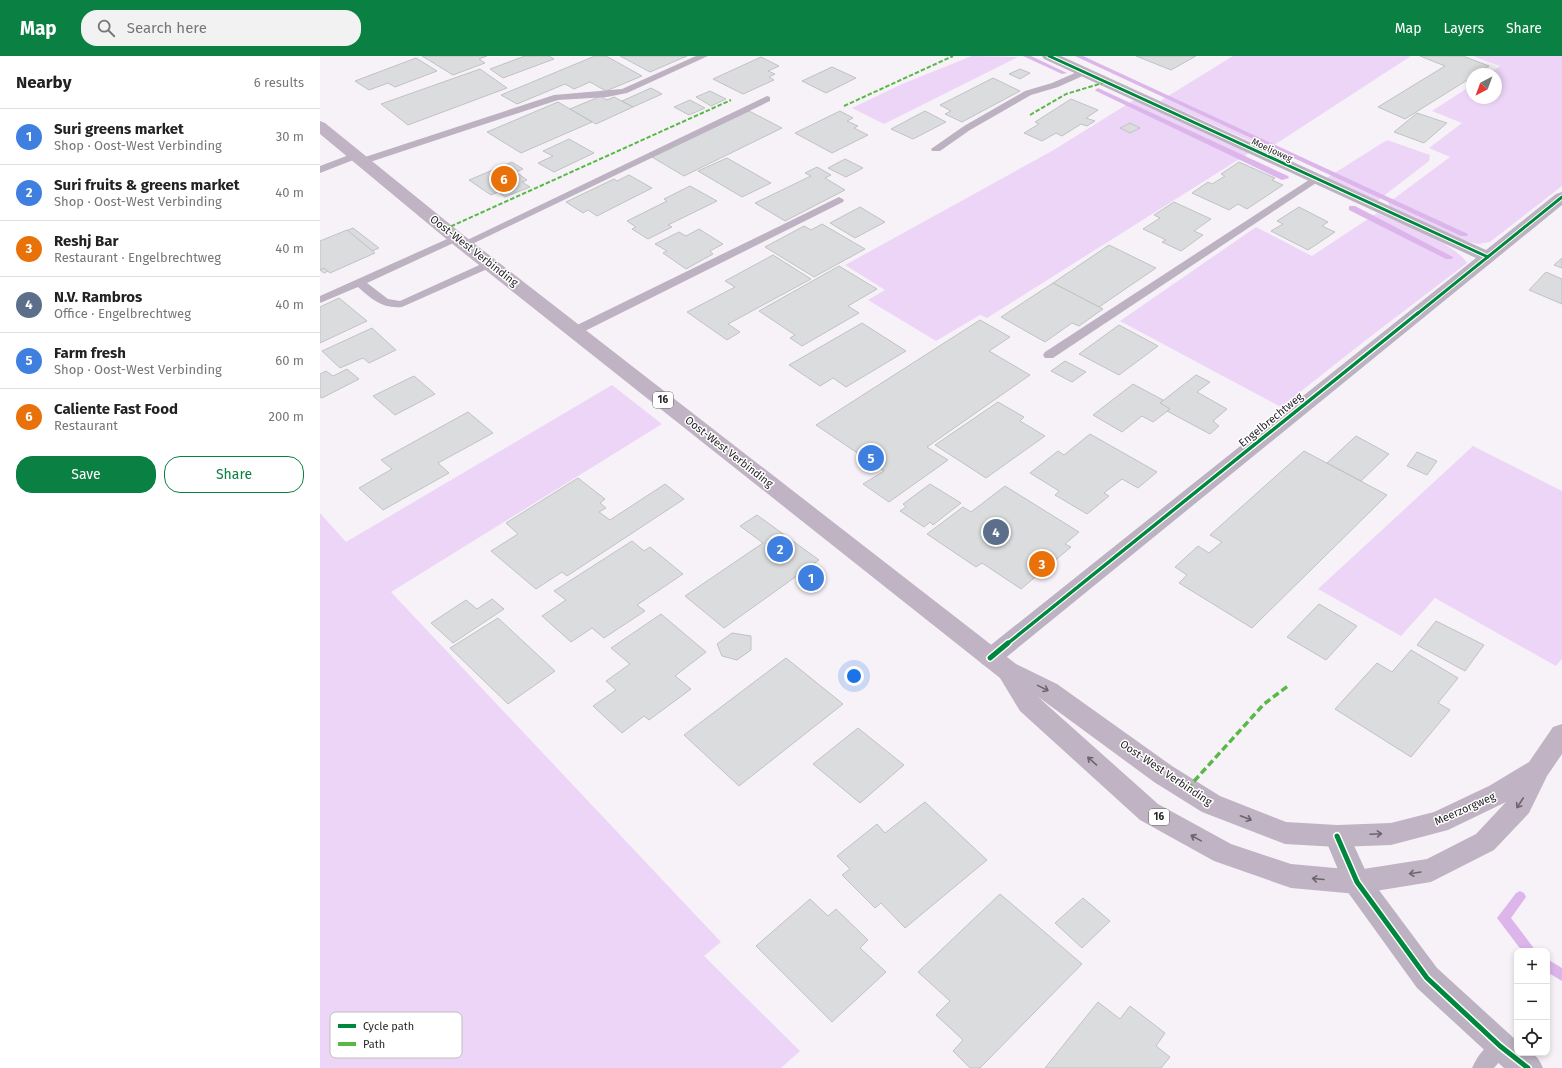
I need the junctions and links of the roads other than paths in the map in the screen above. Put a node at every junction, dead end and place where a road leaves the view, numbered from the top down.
1 (704, 56) edge
2 (1049, 56) edge
3 (1084, 72) junction
4 (767, 99) dead end
5 (320, 126) edge
6 (936, 149) dead end
7 (360, 158) junction
8 (320, 170) edge
9 (1315, 178) junction
10 (1562, 197) edge
11 (839, 200) dead end
12 (460, 241) junction
13 (1488, 257) junction
14 (490, 264) junction
15 (359, 282) junction
16 (320, 300) edge
17 (576, 331) junction
18 (1049, 355) dead end
19 (999, 664) junction
20 (1562, 734) edge
21 (1538, 769) junction
22 (1337, 836) junction
23 (1357, 882) junction
24 (1500, 1046) junction
25 (1482, 1068) edge
26 (1528, 1068) edge

1 - 7 lane
2 - 3 street, Moeljoweg
3 - 6 lane
3 - 9 street, Moeljoweg
4 - 12 lane
5 - 7 main road, Oost-West Verbinding / 16
7 - 8 lane
7 - 12 main road, Oost-West Verbinding / 16
9 - 13 street, Moeljoweg
9 - 18 lane
10 - 13 street, Engelbrechtweg
11 - 17 lane
12 - 14 main road, Oost-West Verbinding / 16
12 - 15 lane
13 - 19 street, Engelbrechtweg
14 - 15 lane
14 - 17 main road, Oost-West Verbinding / 16
15 - 16 lane
17 - 19 main road, Oost-West Verbinding / 16
19 -> 22 main road, Oost-West Verbinding / 16
23 -> 19 main road, Oost-West Verbinding / 16
20 - 21 main road, Meerzorgweg / 16
22 -> 21 main road, Meerzorgweg / 16
21 -> 23 main road, Meerzorgweg / 16
22 - 23 street
23 - 24 street
24 - 25 lane
24 - 26 street

